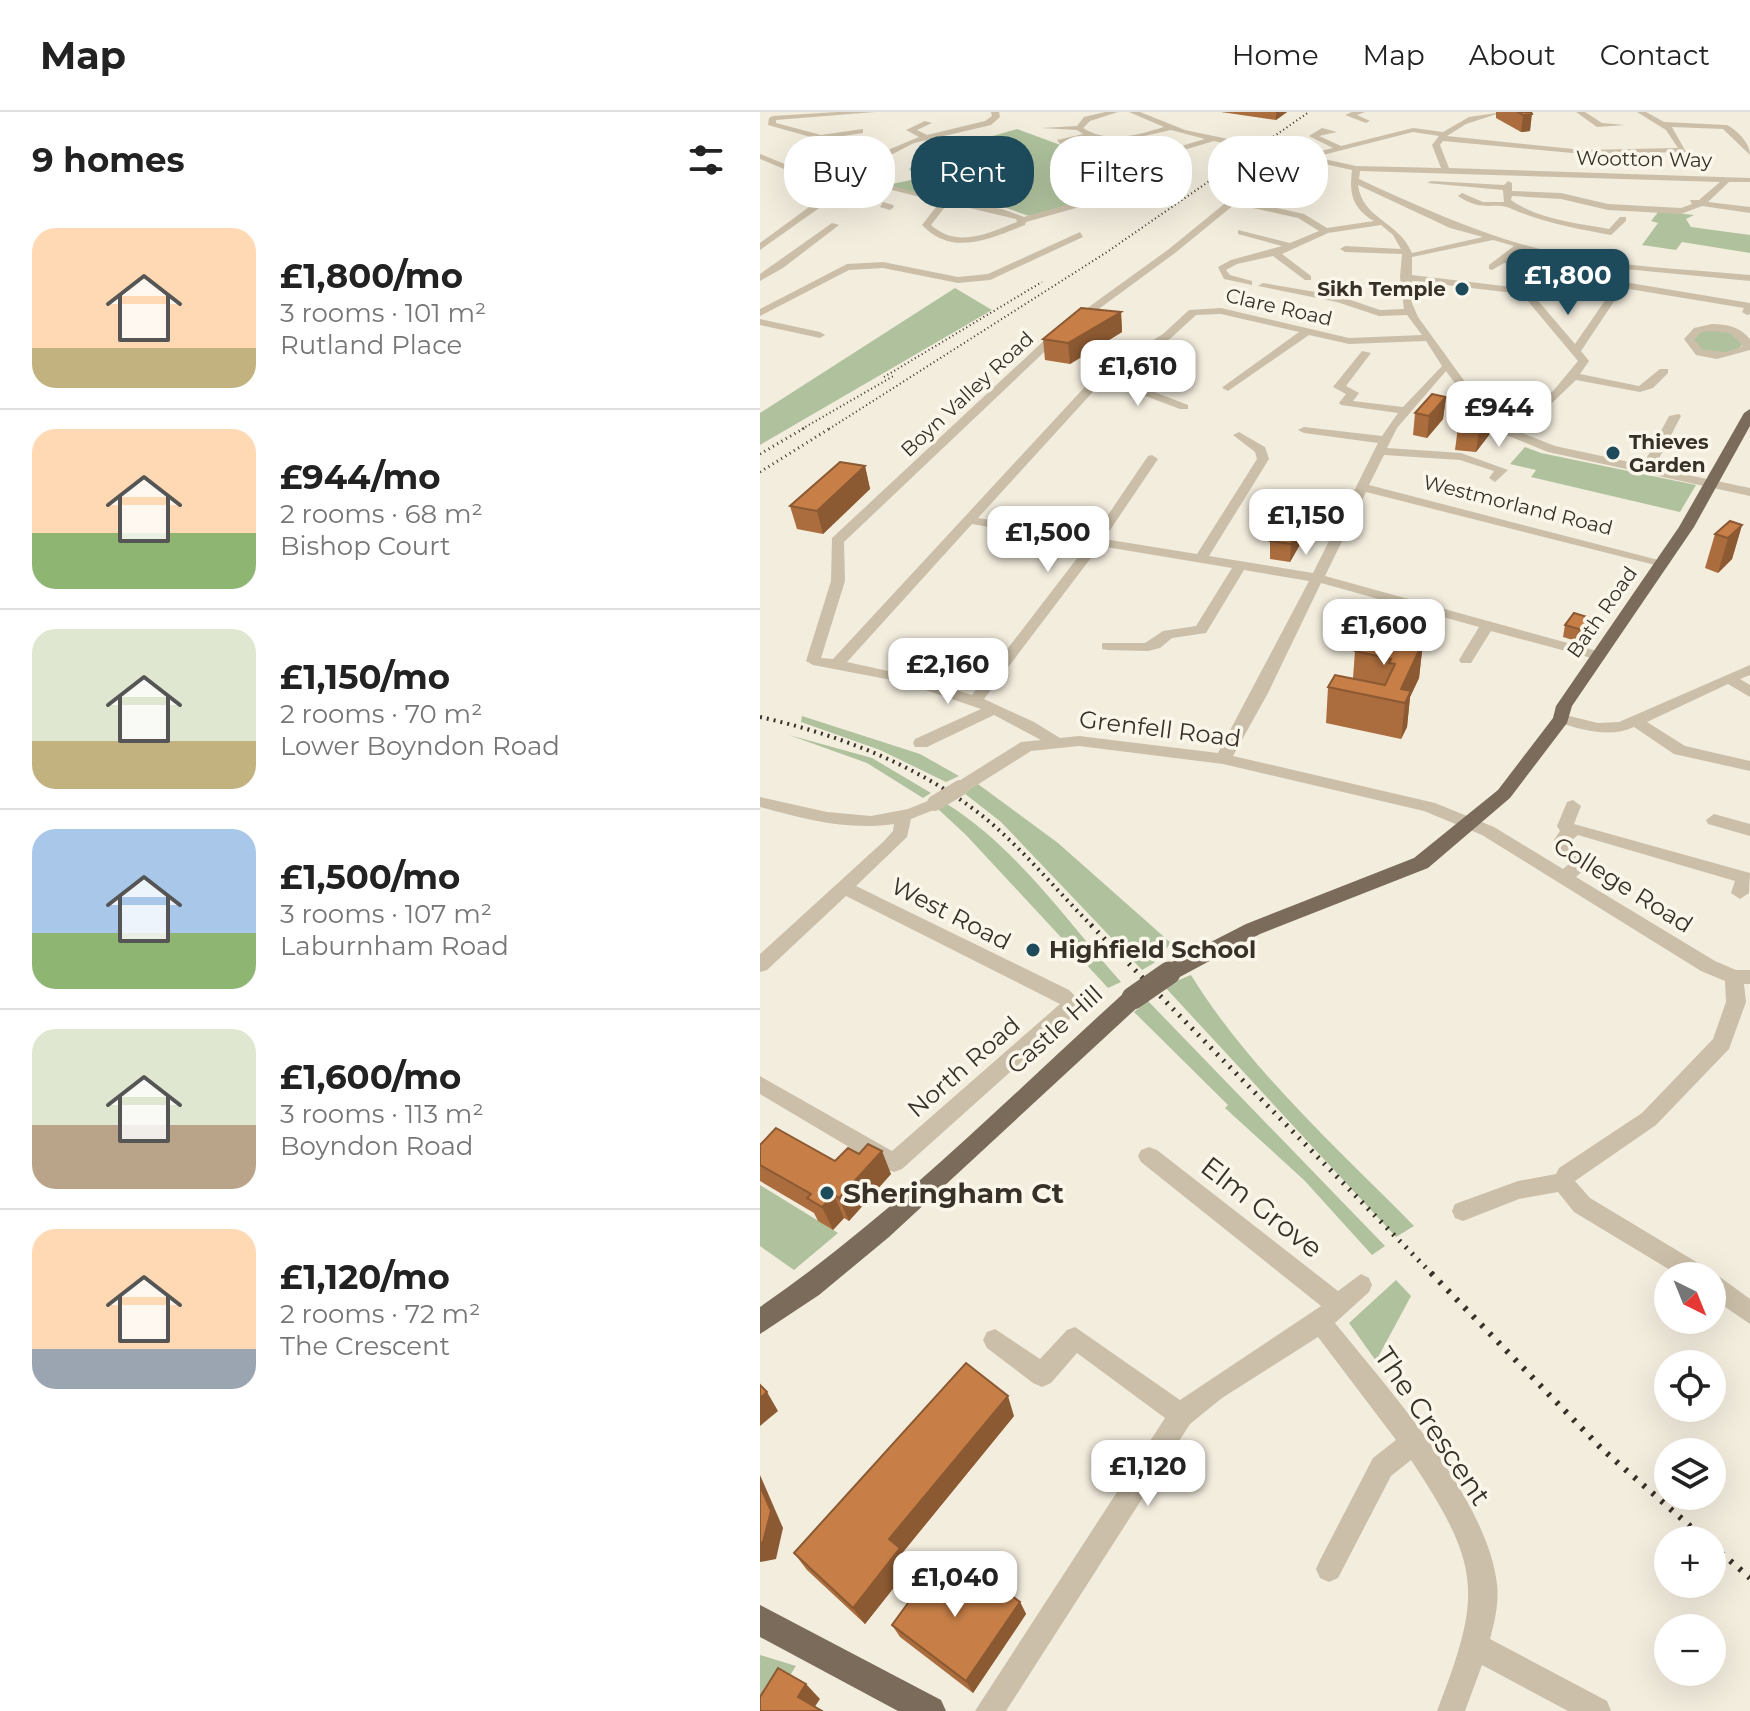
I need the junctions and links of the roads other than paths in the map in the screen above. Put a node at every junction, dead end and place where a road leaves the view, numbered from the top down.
1 (871, 112) edge
2 (1114, 112) edge
3 (1133, 112) edge
4 (1361, 112) edge
5 (1499, 112) edge
6 (1580, 112) edge
7 (1641, 112) edge
8 (1346, 114) edge
9 (999, 115) edge
10 (760, 119) edge
11 (773, 121) junction
12 (1366, 121) dead end
13 (928, 123) dead end
14 (1663, 124) junction
15 (1621, 125) dead end
16 (1045, 128) dead end
17 (1079, 128) junction
18 (1169, 128) junction
19 (856, 129) dead end
20 (760, 132) edge
21 (1333, 132) dead end
22 (1088, 135) junction
23 (819, 136) edge
24 (826, 136) edge
25 (924, 136) edge
26 (937, 136) edge
27 (1084, 136) edge
28 (1095, 136) edge
29 (1139, 136) edge
30 (1442, 136) junction
31 (1502, 136) dead end
32 (1208, 138) edge
33 (1619, 138) dead end
34 (1494, 142) junction
35 (1338, 148) junction
36 (1328, 151) edge
37 (1633, 153) junction
38 (1750, 153) edge
39 (760, 156) edge
40 (1357, 156) dead end
41 (1368, 157) dead end
42 (1378, 158) dead end
43 (1328, 163) edge
44 (784, 166) edge
45 (1356, 168) junction
46 (1446, 171) junction
47 (1510, 172) junction
48 (1354, 180) junction
49 (1750, 180) edge
50 (1723, 182) junction
51 (1431, 183) dead end
52 (1662, 183) dead end
53 (1507, 190) junction
54 (895, 191) edge
55 (1712, 194) junction
56 (907, 196) junction
57 (911, 196) edge
58 (1462, 196) dead end
59 (1618, 197) dead end
60 (1750, 199) edge
61 (895, 202) edge
62 (1701, 203) junction
63 (1511, 205) junction
64 (811, 208) edge
65 (940, 208) edge
66 (995, 208) edge
67 (1067, 208) edge
68 (1224, 208) edge
69 (1265, 208) edge
70 (1750, 210) edge
71 (1686, 211) junction
72 (1696, 214) dead end
73 (1711, 217) dead end
74 (1623, 219) dead end
75 (1023, 220) junction
76 (1750, 221) edge
77 (1380, 223) junction
78 (835, 225) dead end
79 (1326, 231) junction
80 (1241, 232) dead end
81 (1080, 235) dead end
82 (1491, 238) junction
83 (763, 244) edge
84 (1291, 246) junction
85 (1521, 246) junction
86 (1345, 249) dead end
87 (1275, 253) junction
88 (1411, 253) junction
89 (1505, 260) junction
90 (1530, 266) dead end
91 (1492, 267) dead end
92 (1405, 277) junction
93 (1308, 278) dead end
94 (1750, 278) edge
95 (760, 280) edge
96 (1249, 283) dead end
97 (774, 284) dead end
98 (1263, 286) dead end
99 (788, 287) dead end
100 (803, 290) junction
101 (1410, 312) junction
102 (1747, 312) dead end
103 (760, 313) edge
104 (760, 322) edge
105 (1557, 330) junction
106 (1306, 332) junction
107 (820, 335) dead end
108 (1587, 335) junction
109 (1429, 338) junction
110 (1749, 346) edge
111 (1576, 351) junction
112 (1366, 353) dead end
113 (1449, 367) junction
114 (1664, 371) dead end
115 (1574, 376) junction
116 (1098, 379) junction
117 (1429, 384) junction
118 (1228, 388) dead end
119 (1464, 388) junction
120 (1184, 407) dead end
121 (1405, 411) junction
122 (1750, 413) edge
123 (1675, 416) dead end
124 (1304, 430) dead end
125 (1503, 430) junction
126 (1239, 435) dead end
127 (1382, 446) junction
128 (1152, 459) dead end
129 (1648, 468) junction
130 (1495, 478) dead end
131 (1712, 484) junction
132 (1363, 487) junction
133 (1750, 492) edge
134 (970, 520) junction
135 (1097, 540) junction
136 (1201, 558) junction
137 (1663, 563) junction
138 (1240, 565) junction
139 (1317, 578) junction
140 (1487, 626) junction
141 (1107, 646) dead end
142 (1599, 656) junction
143 (1466, 660) dead end
144 (836, 665) junction
145 (1750, 669) edge
146 (1730, 679) junction
147 (1750, 692) edge
148 (975, 701) junction
149 (994, 709) junction
150 (1561, 719) junction
151 (1638, 723) junction
152 (1054, 741) junction
153 (921, 743) dead end
154 (1223, 759) junction
155 (1750, 766) edge
156 (760, 802) edge
157 (1573, 806) dead end
158 (903, 819) junction
159 (1714, 820) dead end
160 (1473, 823) junction
161 (1750, 830) edge
162 (1569, 831) junction
163 (1566, 876) junction
164 (845, 888) junction
165 (1740, 893) dead end
166 (760, 965) edge
167 (1742, 977) edge
168 (1068, 1009) joint
169 (760, 1084) edge
170 (1149, 1156) dead end
171 (1563, 1182) junction
172 (1463, 1211) dead end
173 (1677, 1262) edge
174 (1361, 1285) dead end
175 (1726, 1295) edge
176 (1750, 1313) edge
177 (1330, 1314) junction
178 (760, 1322) edge
179 (995, 1340) dead end
180 (1181, 1415) junction
181 (1412, 1443) junction
182 (1329, 1569) dead end
183 (760, 1620) edge
184 (1476, 1646) junction
185 (930, 1711) edge
186 (989, 1711) edge
187 (1451, 1711) edge
188 (1597, 1711) edge

1 - 11 street
2 - 17 street
3 - 18 street, Wootton Way
4 - 8 street
5 - 30 street
6 - 15 street
7 - 14 street
8 - 12 street
9 - 26 street
10 - 11 street
11 - 20 street
11 - 23 street
13 - 25 street
14 - 37 street
14 - 38 street
16 - 17 street
17 - 22 street
18 - 29 street
18 - 32 street, Wootton Way
19 - 24 street
21 - 35 street
22 - 27 street
22 - 28 street
30 - 34 street
30 - 35 street
30 - 46 street
31 - 34 street
33 - 37 street
34 - 37 street
35 - 36 street
35 - 40 street
39 - 44 street
41 - 42 street
43 - 45 street, Wootton Way
45 - 46 street, Wootton Way
45 - 48 street
46 - 47 street, Wootton Way
47 - 50 street, Wootton Way
47 - 53 street
48 - 77 street
48 - 82 street
49 - 50 street, Wootton Way
50 - 52 street
50 - 55 street
51 - 53 street
53 - 63 street
53 - 71 street
54 - 56 street
55 - 60 street
55 - 62 street
56 - 57 street
56 - 61 street
58 - 63 street
59 - 62 street
62 - 70 street
62 - 71 street
63 - 74 street
64 - 83 street
65 - 75 street
66 - 75 street
67 - 75 street
68 - 144 street, Boyn Valley Road
69 - 79 street
71 - 72 street
73 - 76 street
77 - 79 street
77 - 88 street
78 - 95 street
79 - 84 street
80 - 84 street
81 - 100 street
82 - 85 street
82 - 88 street
84 - 87 street
85 - 89 street
85 - 94 street
86 - 88 street
87 - 93 street
87 - 96 street
88 - 92 street
89 - 90 street
89 - 91 street
92 - 101 street
92 - 105 street
95 - 97 street
98 - 101 street
99 - 100 street
100 - 103 street
101 - 109 street
102 - 108 street
104 - 107 street
105 - 108 street
105 - 111 street
106 - 109 street, Clare Road
106 - 116 street, Clare Road
106 - 118 street
108 - 111 street
109 - 113 street
110 - 110 street
111 - 115 street
112 - 121 street
113 - 117 street
113 - 119 street
114 - 115 street
115 - 125 street
116 - 120 street
116 - 134 street, Clare Road
117 - 119 street
117 - 121 street
119 - 125 street
121 - 127 street
122 - 131 main road, Bath Road
123 - 129 street
124 - 127 street
125 - 129 street
126 - 136 street
127 - 130 street
127 - 132 street
128 - 135 street
129 - 131 street
131 - 133 street
131 - 137 main road, Bath Road
132 - 137 street, Westmorland Road
132 - 139 street
134 - 135 street
134 - 144 street, Clare Road
135 - 136 street
135 - 148 street
136 - 138 street
137 - 142 main road, Bath Road
138 - 139 street
138 - 141 street
139 - 140 street
139 - 154 street
140 - 142 street
140 - 143 street
142 - 150 main road, Bath Road
144 - 148 street
145 - 146 street
146 - 147 street
146 - 151 street
148 - 149 street
149 - 152 street
149 - 153 street
150 - 151 street
150 - 160 main road, Bath Road
151 - 155 street
152 - 154 street, Grenfell Road
152 - 158 street, Grenfell Road, bridge
154 - 160 street, Grenfell Road
156 - 158 street, Grenfell Road
157 - 162 street
158 - 164 street
159 - 161 street
160 - 163 street, College Road
160 - 178 main road, Castle Hill, bridge
162 - 163 street
162 - 165 street
163 - 167 street, College Road
164 - 166 street
164 - 168 street, West Road
167 - 171 street
168 - 169 street, North Road
170 - 177 street, Elm Grove
171 - 172 street
171 - 173 street
174 - 177 street
175 - 176 street
177 - 180 street
177 - 181 street, The Crescent
179 - 180 street
180 - 186 street
181 - 182 street
181 - 184 street, The Crescent
183 - 185 main road
184 - 187 street, The Crescent
184 - 188 street

